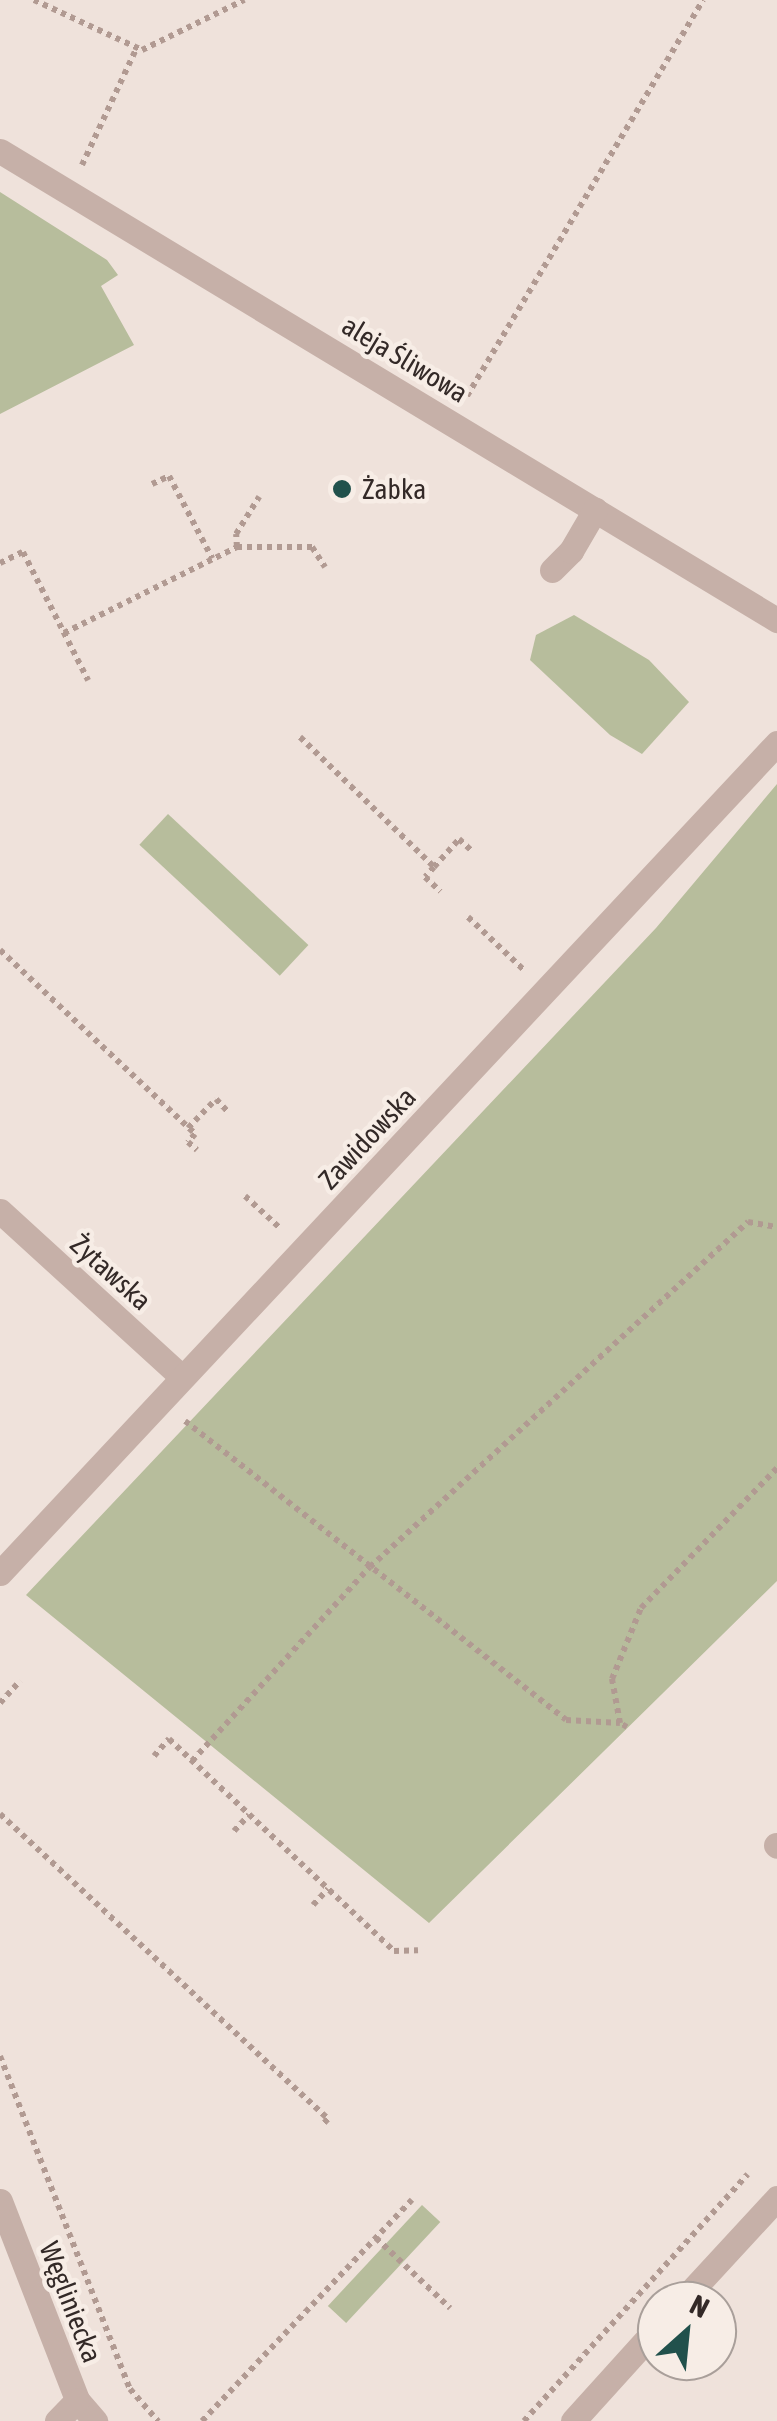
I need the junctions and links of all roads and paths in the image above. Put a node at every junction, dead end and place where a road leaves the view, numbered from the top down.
1 (34, 0) edge
2 (244, 0) edge
3 (704, 0) edge
4 (136, 49) junction
5 (0, 151) edge
6 (79, 171) dead end
7 (452, 422) junction
8 (152, 484) dead end
9 (259, 497) dead end
10 (595, 510) junction
11 (237, 546) junction
12 (212, 558) junction
13 (0, 564) edge
14 (325, 567) dead end
15 (552, 570) dead end
16 (777, 620) edge
17 (64, 633) junction
18 (88, 680) dead end
19 (300, 738) dead end
20 (777, 742) edge
21 (471, 850) dead end
22 (434, 867) junction
23 (440, 891) dead end
24 (468, 917) dead end
25 (0, 950) edge
26 (529, 976) dead end
27 (227, 1111) dead end
28 (188, 1128) junction
29 (197, 1150) dead end
30 (245, 1196) dead end
31 (0, 1211) edge
32 (777, 1227) edge
33 (287, 1234) dead end
34 (182, 1378) junction
35 (160, 1400) junction
36 (777, 1468) edge
37 (370, 1567) junction
38 (0, 1574) edge
39 (20, 1682) dead end
40 (0, 1703) edge
41 (154, 1756) dead end
42 (192, 1761) junction
43 (0, 1814) edge
44 (249, 1815) junction
45 (234, 1831) dead end
46 (328, 1890) junction
47 (312, 1905) dead end
48 (418, 1950) dead end
49 (0, 2056) edge
50 (322, 2125) dead end
51 (748, 2174) dead end
52 (777, 2198) edge
53 (412, 2200) dead end
54 (0, 2201) edge
55 (376, 2238) junction
56 (700, 2281) edge
57 (450, 2308) dead end
58 (637, 2350) edge
59 (77, 2400) junction
60 (57, 2421) edge
61 (94, 2421) edge
62 (158, 2421) edge
63 (202, 2421) edge
64 (524, 2421) edge
65 (573, 2421) edge

1 - 4 path
2 - 4 path
3 - 7 path
4 - 6 path
5 - 7 street, aleja Śliwowa
7 - 10 street, aleja Śliwowa
8 - 12 path
9 - 11 path
10 - 15 street
10 - 16 street, aleja Śliwowa
11 - 12 path
11 - 14 path
12 - 17 path
13 - 17 path
17 - 18 path
19 - 22 path
20 - 34 street, Zawidowska
21 - 22 path
22 - 23 path
24 - 26 path
25 - 28 path
27 - 28 path
28 - 29 path
30 - 33 path
31 - 34 street, Żytawska
32 - 37 path
34 - 35 street, Zawidowska
35 - 37 path
35 - 38 street, Zawidowska
36 - 37 path
37 - 42 path
39 - 40 path
41 - 42 path
42 - 44 path
43 - 50 path
44 - 45 path
44 - 46 path
46 - 47 path
46 - 48 path
49 - 62 path
51 - 64 path
52 - 56 street
53 - 55 path
54 - 59 street, Węgliniecka
55 - 57 path
55 - 63 path
58 - 65 street
59 - 60 street
59 - 61 street, Węgliniecka

